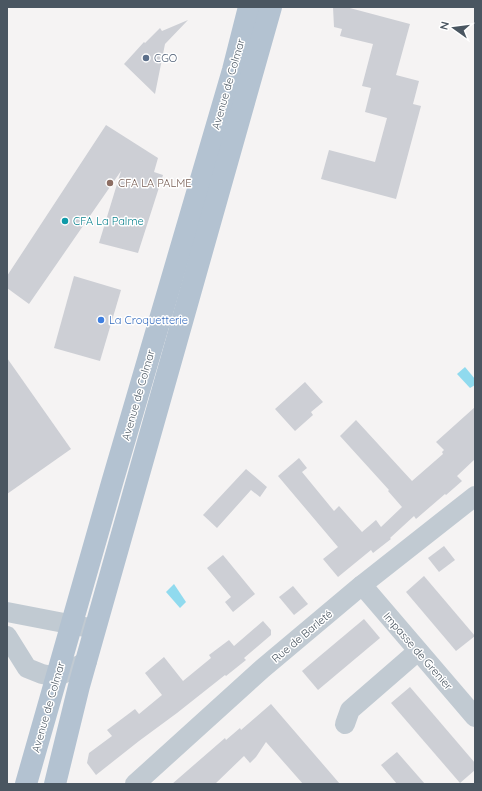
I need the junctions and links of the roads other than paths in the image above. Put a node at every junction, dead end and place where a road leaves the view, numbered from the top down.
1 (249, 7) edge
2 (271, 7) edge
3 (475, 496) edge
4 (362, 585) junction
5 (7, 612) edge
6 (72, 625) junction
7 (95, 629) junction
8 (7, 636) edge
9 (418, 651) junction
10 (87, 661) junction
11 (57, 677) junction
12 (475, 717) edge
13 (345, 724) dead end
14 (57, 783) edge
15 (134, 783) edge
16 (26, 784) edge

1 - 6 main road, Avenue de Colmar
2 - 7 main road, Avenue de Colmar
3 - 4 street, Rue de Barleté
4 - 9 street, Impasse de Grenier
4 - 15 street, Rue de Barleté
5 - 6 street
6 - 7 street
6 - 11 main road, Avenue de Colmar
7 - 10 main road, Avenue de Colmar
8 - 11 street
9 - 12 street, Impasse de Grenier
9 - 13 street
10 - 11 street
10 - 14 main road, Avenue de Colmar
11 - 16 main road, Avenue de Colmar

